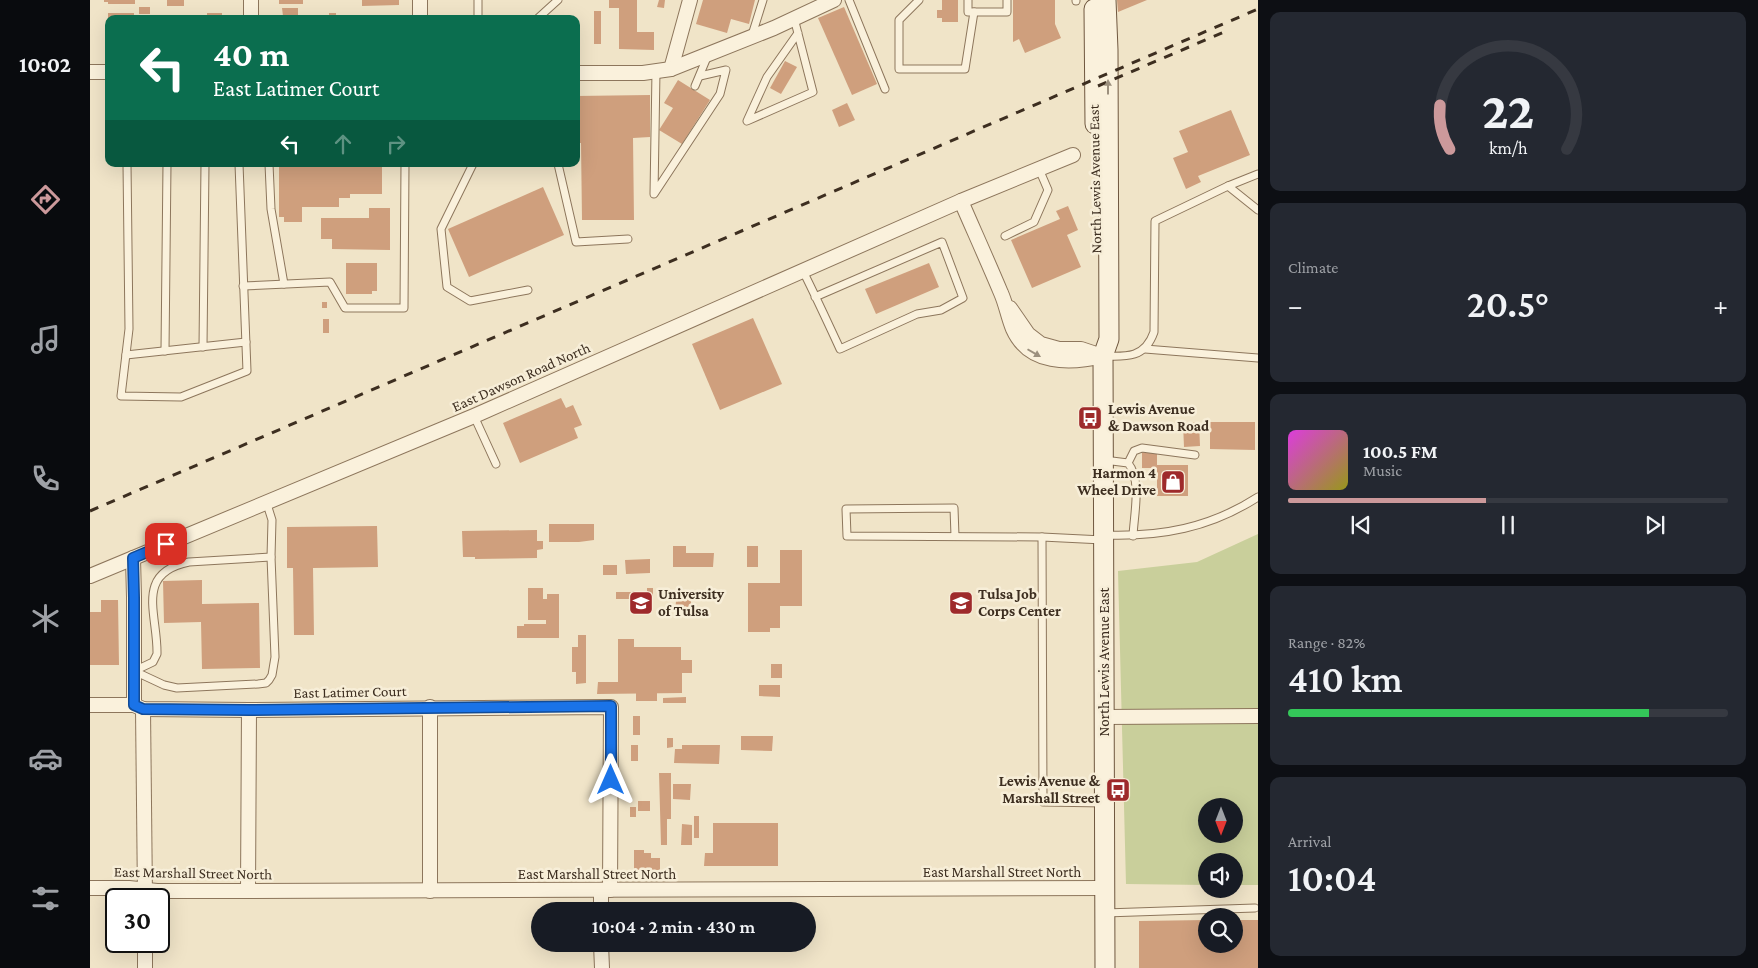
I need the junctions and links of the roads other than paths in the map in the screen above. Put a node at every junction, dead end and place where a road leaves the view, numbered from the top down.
1 (251, 0) edge
2 (420, 0) edge
3 (478, 0) edge
4 (558, 0) edge
5 (690, 0) edge
6 (763, 0) edge
7 (834, 0) edge
8 (849, 0) edge
9 (919, 0) edge
10 (968, 0) edge
11 (1007, 0) edge
12 (1082, 0) edge
13 (1106, 0) edge
14 (974, 12) junction
15 (251, 15) edge
16 (420, 15) edge
17 (478, 15) edge
18 (541, 15) edge
19 (794, 18) junction
20 (798, 33) junction
21 (752, 37) junction
22 (708, 54) junction
23 (671, 69) junction
24 (656, 71) junction
25 (90, 72) edge
26 (105, 72) edge
27 (580, 72) edge
28 (700, 76) junction
29 (696, 86) dead end
30 (885, 89) dead end
31 (1073, 155) dead end
32 (127, 167) edge
33 (167, 167) edge
34 (205, 167) edge
35 (239, 167) edge
36 (269, 167) edge
37 (405, 167) edge
38 (472, 167) edge
39 (559, 167) edge
40 (1039, 169) junction
41 (1258, 174) edge
42 (1228, 186) junction
43 (961, 201) junction
44 (1258, 210) edge
45 (1004, 236) dead end
46 (628, 239) dead end
47 (803, 271) junction
48 (284, 284) junction
49 (244, 286) junction
50 (528, 290) dead end
51 (815, 297) junction
52 (246, 342) junction
53 (203, 347) junction
54 (1145, 349) junction
55 (165, 351) junction
56 (126, 355) junction
57 (1103, 356) junction
58 (1258, 358) edge
59 (474, 416) junction
60 (1195, 455) dead end
61 (1103, 460) junction
62 (1128, 463) junction
63 (496, 464) dead end
64 (1258, 497) edge
65 (266, 502) junction
66 (955, 536) junction
67 (1133, 536) junction
68 (1042, 537) junction
69 (1103, 537) junction
70 (271, 557) junction
71 (133, 558) junction
72 (90, 576) edge
73 (133, 671) junction
74 (90, 705) edge
75 (138, 707) junction
76 (430, 708) junction
77 (249, 710) junction
78 (1258, 716) edge
79 (1104, 717) junction
80 (1104, 802) junction
81 (90, 888) edge
82 (105, 888) edge
83 (144, 888) edge
84 (1104, 888) junction
85 (605, 890) junction
86 (170, 891) edge
87 (248, 891) junction
88 (430, 891) junction
89 (603, 902) edge
90 (1256, 908) dead end
91 (1105, 913) junction
92 (602, 952) edge
93 (145, 953) edge
94 (145, 968) edge
95 (602, 968) edge
96 (1105, 968) edge

1 - 15 street
2 - 16 street
3 - 17 lane
4 - 18 lane
5 - 23 street
6 - 21 lane
7 - 19 street
8 - 30 lane
9 - 14 lane
10 - 14 lane
11 - 14 lane
12 - 57 main road, North Lewis Avenue East
57 -> 13 main road, North Lewis Avenue East
19 - 20 lane
19 - 21 street
20 - 20 lane
21 - 22 street
22 - 23 street
22 - 28 lane
23 - 24 street
24 - 27 street
24 - 28 lane
25 - 26 street
28 - 29 lane
31 - 40 street, East Dawson Road North
32 - 56 lane
33 - 55 lane
34 - 53 lane
35 - 49 lane
36 - 48 lane
37 - 48 lane
38 - 50 lane
39 - 46 lane
40 - 43 street, East Dawson Road North
40 - 45 lane
41 - 42 lane
42 - 44 lane
42 - 54 lane
43 - 47 street, East Dawson Road North
43 - 57 street
47 - 51 lane
47 - 59 street, East Dawson Road North
48 - 49 lane
49 - 52 lane
51 - 51 lane
52 - 53 lane
52 - 56 lane
53 - 55 lane
54 - 57 lane
54 - 58 lane
55 - 56 lane
57 - 61 main road, North Lewis Avenue East
59 - 63 lane
59 - 65 street, East Dawson Road North
60 - 62 lane
61 - 62 lane
61 - 69 main road, North Lewis Avenue East
62 - 67 lane
64 - 67 lane
65 - 70 lane
65 - 71 street, East Dawson Road North
66 - 66 lane
66 - 68 lane
67 - 69 lane
68 - 69 lane
68 - 80 lane
69 - 79 main road, North Lewis Avenue East
70 - 73 lane
70 - 73 lane
71 - 72 street, East Dawson Road North
71 - 73 street
73 - 75 street
74 - 75 street, East Latimer Court
75 - 77 street, East Latimer Court
75 - 83 street
76 - 77 street, East Latimer Court
76 - 85 street, East Latimer Court
76 - 88 street
77 - 87 street
78 - 79 street
79 - 80 main road, North Lewis Avenue East
80 - 84 main road, North Lewis Avenue East
81 - 82 street, East Marshall Street North
84 - 85 street, East Marshall Street North
84 - 91 main road, North Lewis Avenue East
85 - 88 street, East Marshall Street North
85 - 89 street
86 - 87 street, East Marshall Street North
87 - 88 street, East Marshall Street North
90 - 91 lane
91 - 96 main road, North Lewis Avenue East
92 - 95 street
93 - 94 street

